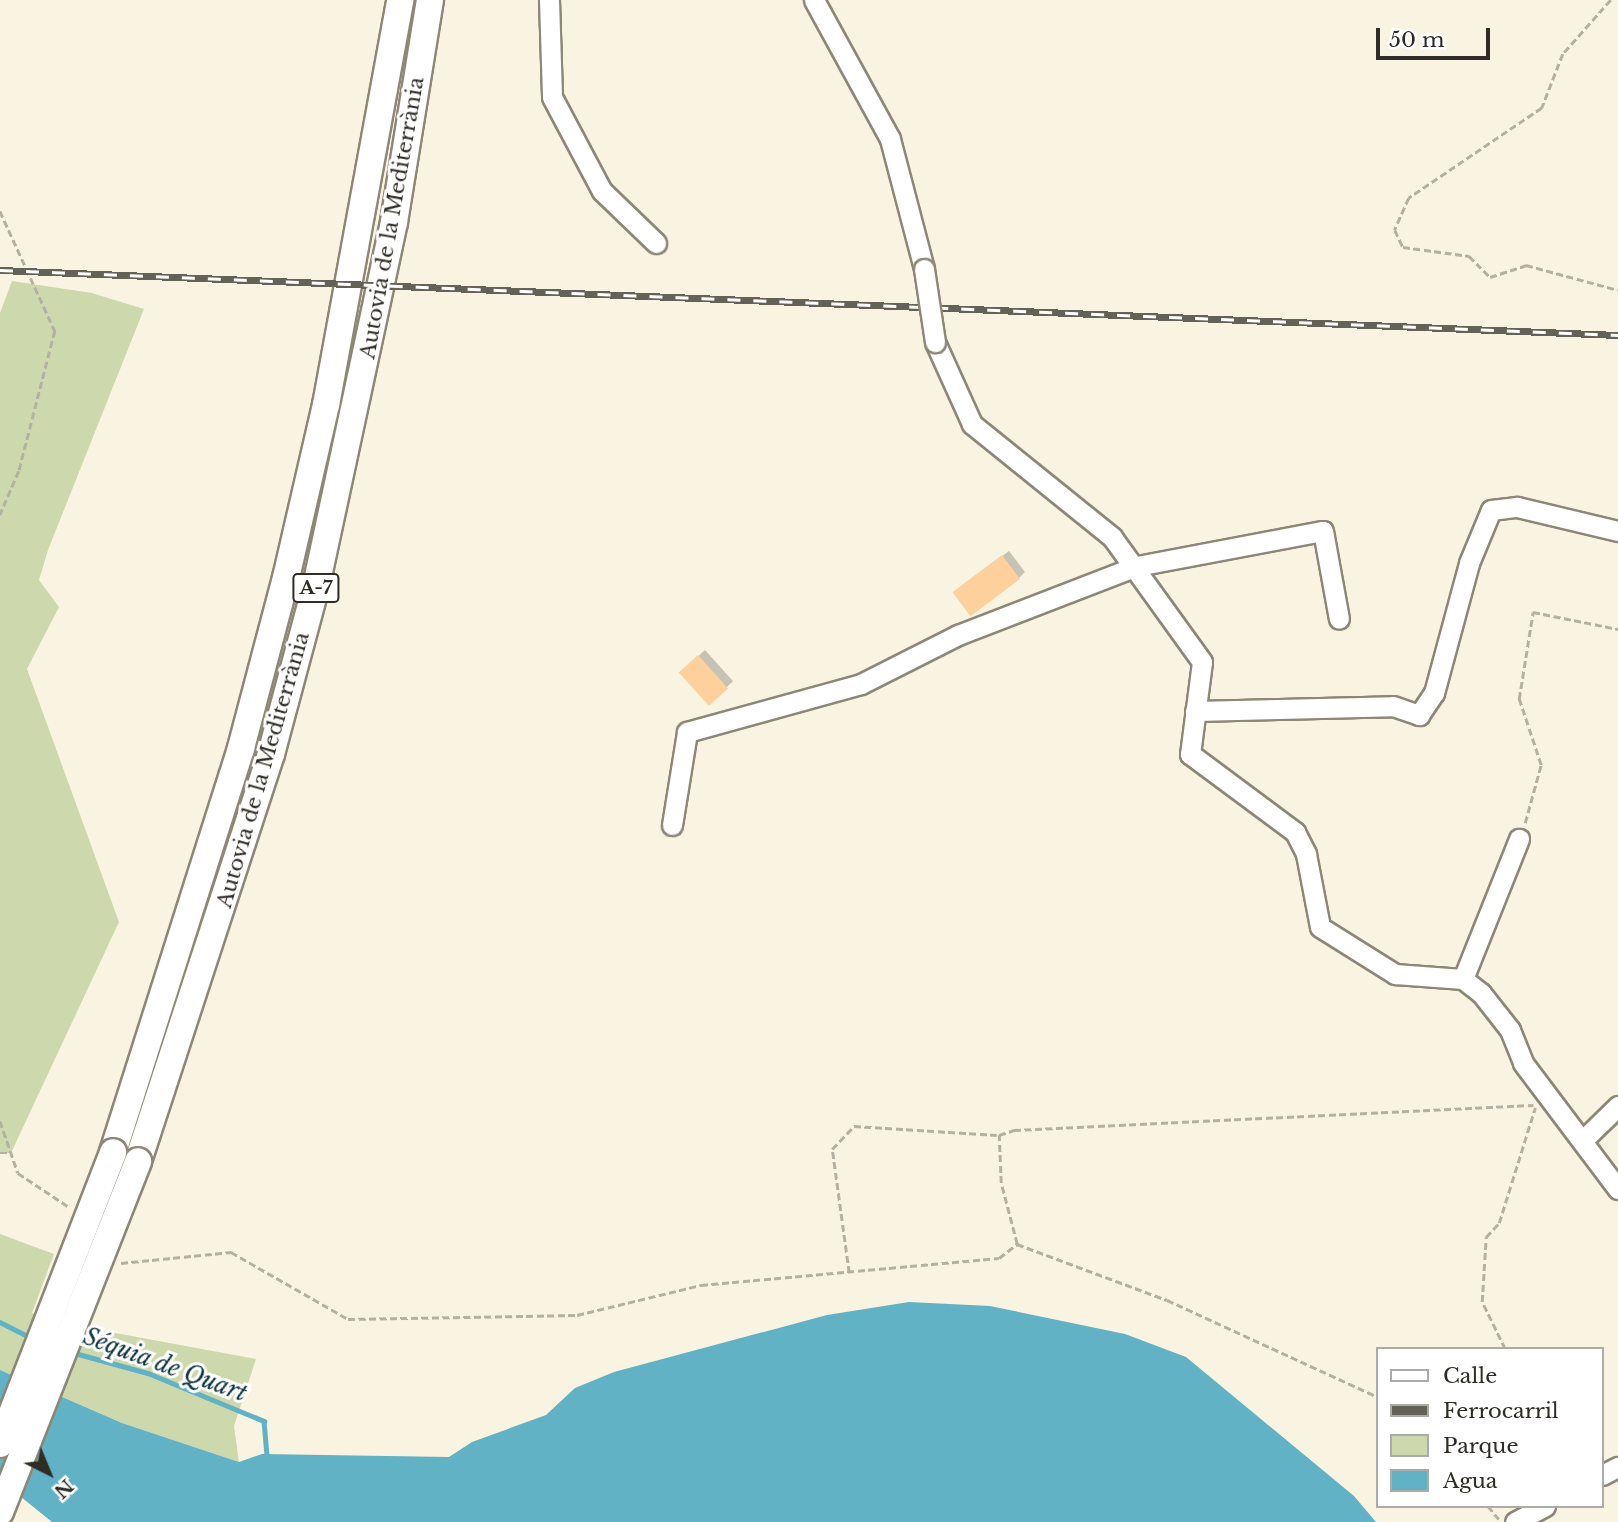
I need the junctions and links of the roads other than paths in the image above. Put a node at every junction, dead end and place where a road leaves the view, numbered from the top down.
1 (400, 0) edge
2 (430, 0) edge
3 (549, 0) edge
4 (814, 0) edge
5 (656, 243) dead end
6 (1618, 531) edge
7 (1137, 566) junction
8 (1339, 619) dead end
9 (1195, 711) junction
10 (672, 825) dead end
11 (1520, 839) road end
12 (1463, 979) junction
13 (1618, 1106) edge
14 (1583, 1140) junction
15 (1618, 1189) edge
16 (0, 1444) edge
17 (1541, 1508) edge
18 (0, 1512) edge
19 (1516, 1522) edge

1 - 16 highway, Autovia de la Mediterrània / A-7, bridge
2 - 18 highway, Autovia de la Mediterrània / A-7, bridge
3 - 5 street
4 - 7 street, bridge
6 - 9 street
7 - 8 street
7 - 9 street
7 - 10 street
9 - 12 street
11 - 12 street
12 - 14 street
13 - 14 street
14 - 15 street
17 - 19 street

